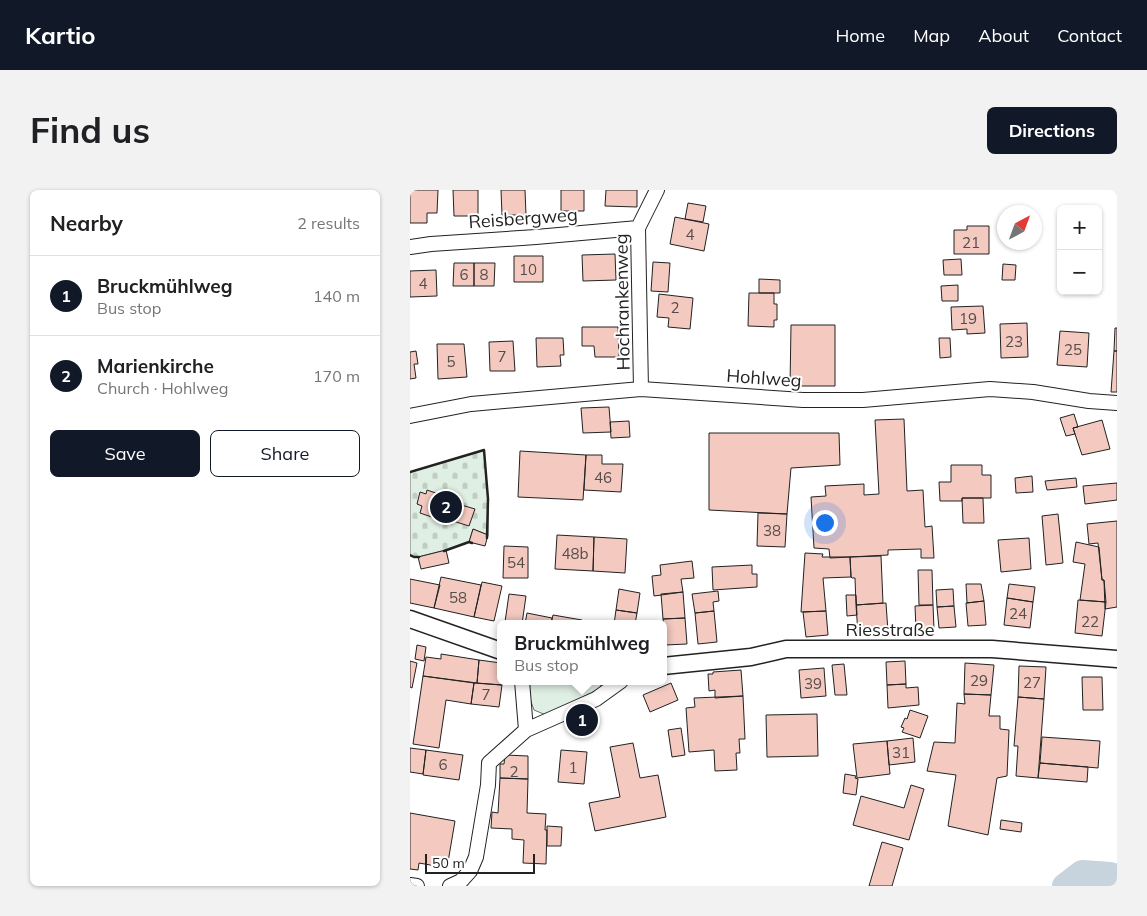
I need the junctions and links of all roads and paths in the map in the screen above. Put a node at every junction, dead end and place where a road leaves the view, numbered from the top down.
1 (657, 190) edge
2 (638, 228) junction
3 (410, 247) edge
4 (641, 389) junction
5 (1117, 403) edge
6 (410, 416) edge
7 (410, 619) edge
8 (497, 651) edge
9 (1117, 659) edge
10 (667, 666) edge
11 (522, 685) edge
12 (615, 685) edge
13 (526, 730) junction
14 (410, 885) edge
15 (417, 886) edge
16 (450, 886) edge

1 - 2 street, Hochrankenweg
2 - 3 street, Reisbergweg
2 - 4 street, Hochrankenweg
4 - 5 street, Hohlweg
4 - 6 street, Hohlweg
7 - 8 street
9 - 10 street, Riesstraße
11 - 13 street
12 - 13 street
13 - 16 street
14 - 15 street

